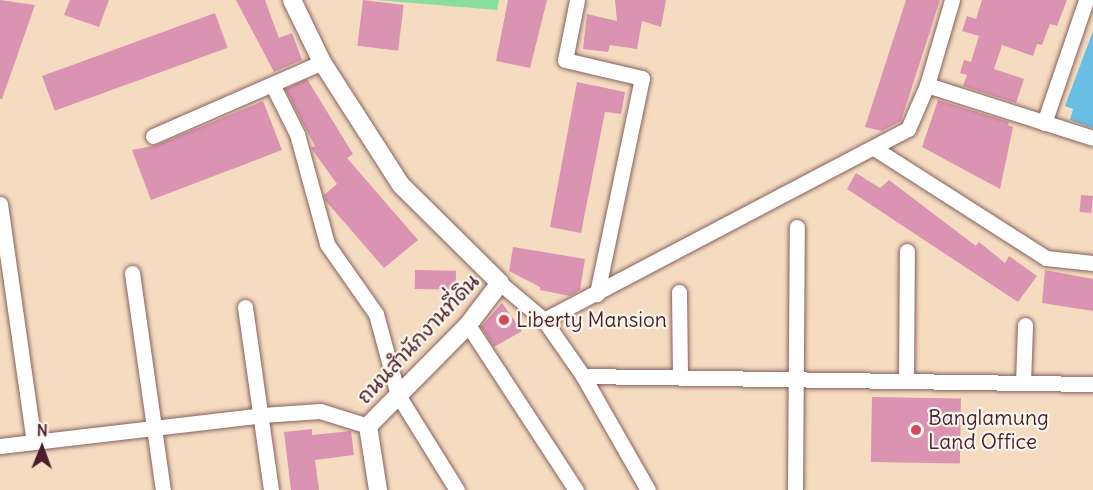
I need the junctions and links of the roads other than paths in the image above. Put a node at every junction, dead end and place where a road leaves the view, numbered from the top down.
1 (292, 0) edge
2 (577, 0) edge
3 (952, 0) edge
4 (1086, 0) edge
5 (322, 62) junction
6 (927, 85) junction
7 (273, 86) junction
8 (1044, 123) junction
9 (153, 136) dead end
10 (1093, 138) edge
11 (874, 148) junction
12 (0, 204) edge
13 (797, 227) dead end
14 (907, 251) dead end
15 (1093, 263) edge
16 (132, 273) dead end
17 (500, 283) junction
18 (679, 291) dead end
19 (597, 294) junction
20 (244, 307) dead end
21 (544, 320) junction
22 (468, 325) junction
23 (1025, 325) dead end
24 (583, 376) junction
25 (680, 376) junction
26 (795, 380) junction
27 (906, 381) junction
28 (1023, 383) junction
29 (1093, 384) edge
30 (398, 395) junction
31 (262, 414) junction
32 (368, 426) junction
33 (156, 427) junction
34 (34, 442) junction
35 (0, 446) edge
36 (163, 490) edge
37 (271, 490) edge
38 (378, 490) edge
39 (457, 490) edge
40 (576, 490) edge
41 (648, 490) edge
42 (795, 490) edge

1 - 5 street, ถนนสำนักงานที่ดิน
2 - 19 street
3 - 6 street
4 - 8 street
5 - 7 street
5 - 17 street, ถนนสำนักงานที่ดิน
6 - 8 street
6 - 11 street
7 - 9 street
7 - 30 street
8 - 10 street
11 - 15 street
11 - 19 street
12 - 34 street
13 - 26 street
14 - 27 street
16 - 33 street
17 - 21 street
17 - 22 street, ถนนสำนักงานที่ดิน
18 - 25 street
19 - 21 street
20 - 31 street
21 - 24 street
22 - 30 street, ถนนสำนักงานที่ดิน
22 - 40 street
23 - 28 street
24 - 25 street
24 - 41 street
25 - 26 street
26 - 27 street
26 - 42 street
27 - 28 street
28 - 29 street
30 - 32 street, ถนนสำนักงานที่ดิน
30 - 39 street
31 - 32 street
31 - 33 street
31 - 37 street
32 - 38 street, ถนนสำนักงานที่ดิน
33 - 34 street
33 - 36 street
34 - 35 street

